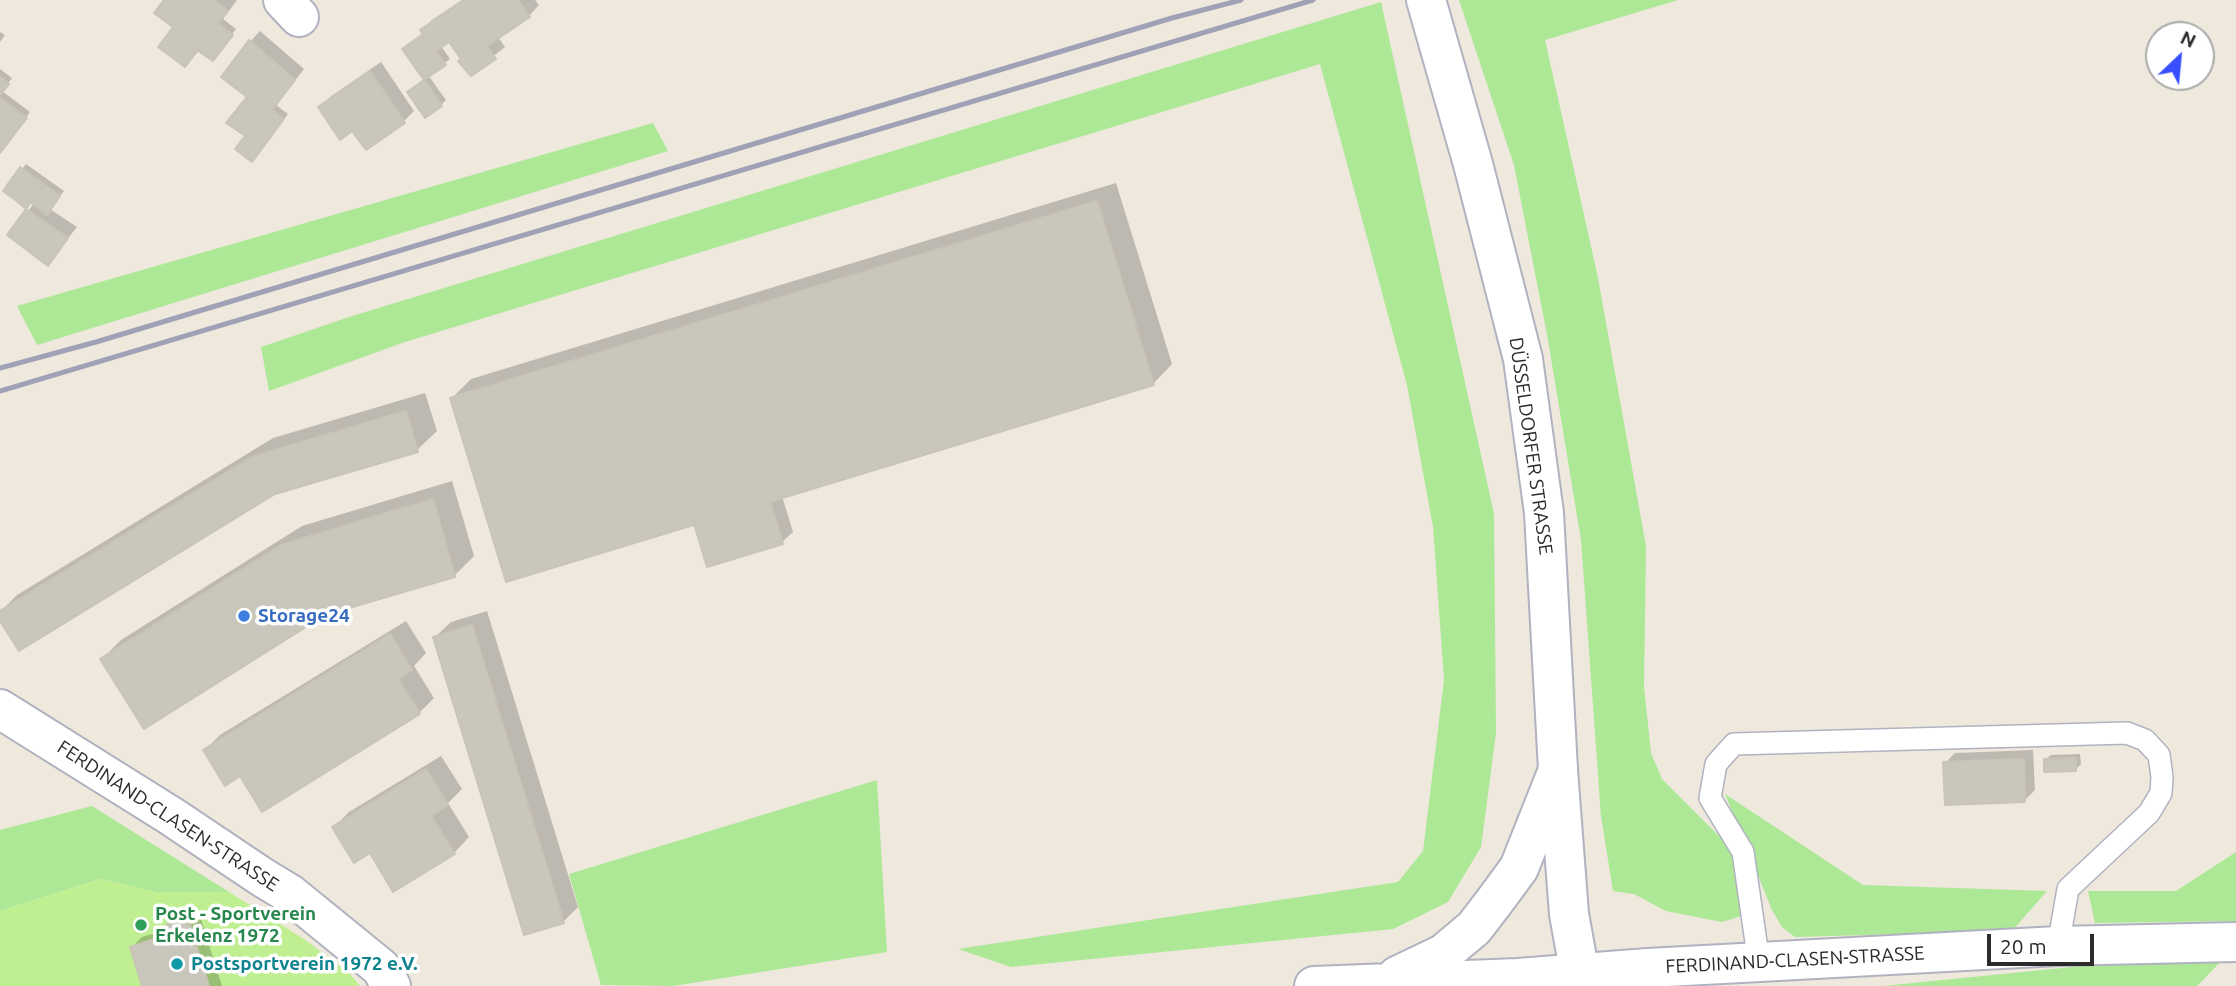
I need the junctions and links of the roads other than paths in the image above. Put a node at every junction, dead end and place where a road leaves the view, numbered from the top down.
1 (1426, 0) edge
2 (0, 709) edge
3 (1558, 770) junction
4 (2220, 943) edge
5 (2058, 946) junction
6 (1759, 963) junction
7 (1581, 979) edge
8 (1386, 981) junction
9 (391, 986) edge
10 (1314, 986) edge

1 - 3 street, DÜSSELDORFER STRASSE
2 - 9 street, FERDINAND-CLASEN-STRASSE
3 - 7 street, DÜSSELDORFER STRASSE
3 - 8 street, FERDINAND-CLASEN-STRASSE
4 - 5 street, FERDINAND-CLASEN-STRASSE
5 - 6 street, FERDINAND-CLASEN-STRASSE
5 - 6 lane
6 - 7 street, FERDINAND-CLASEN-STRASSE
7 - 8 street, FERDINAND-CLASEN-STRASSE
8 - 10 street, FERDINAND-CLASEN-STRASSE

